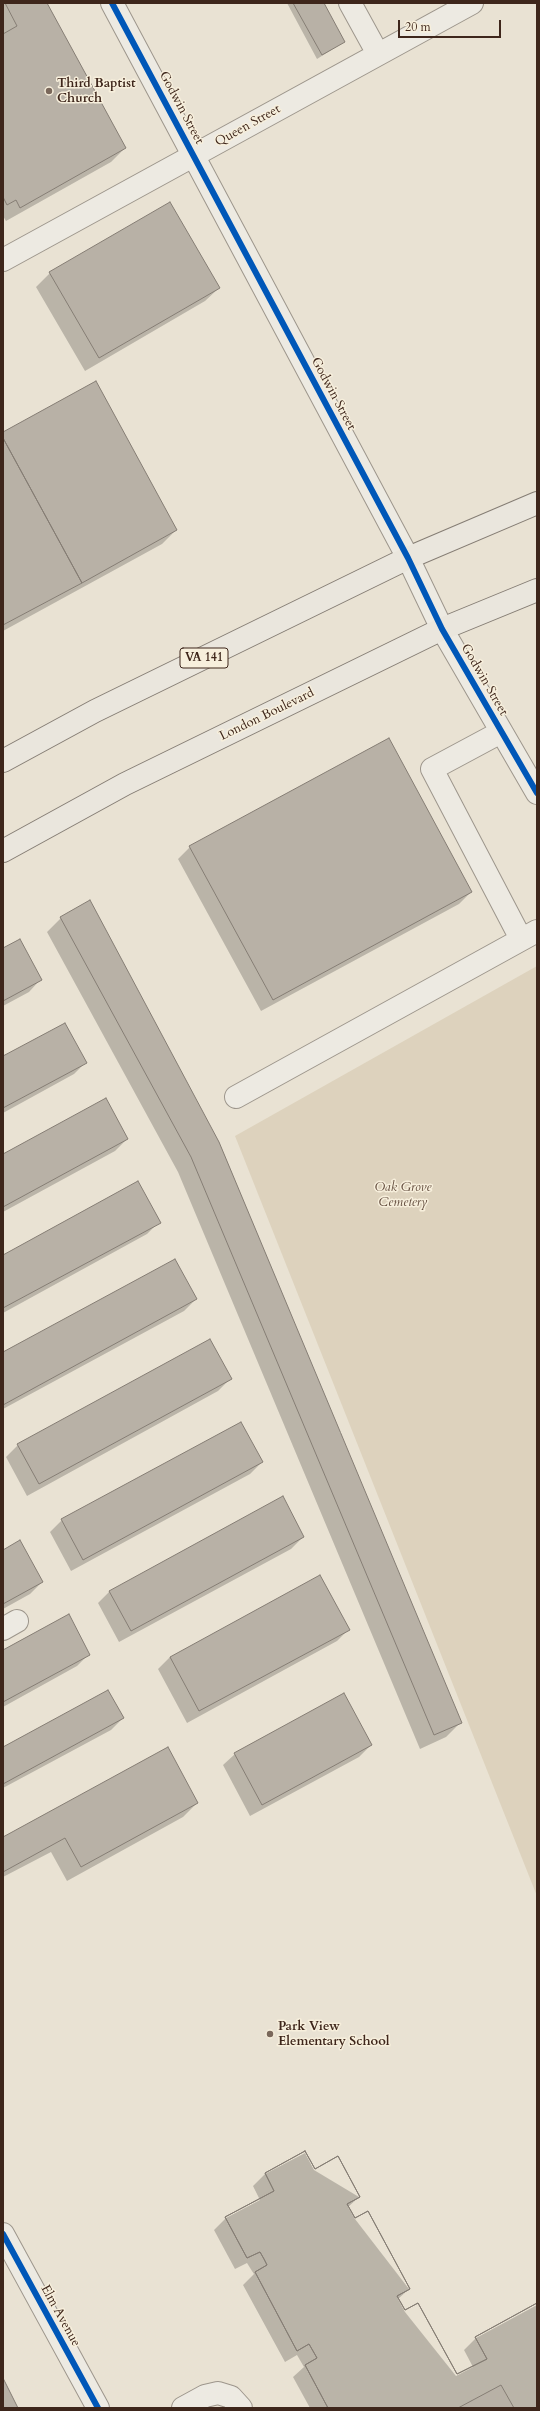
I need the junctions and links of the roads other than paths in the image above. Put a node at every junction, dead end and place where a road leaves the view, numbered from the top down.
1 (112, 3) edge
2 (350, 3) edge
3 (472, 3) edge
4 (378, 54) junction
5 (194, 155) junction
6 (3, 260) edge
7 (537, 503) edge
8 (408, 558) junction
9 (537, 590) edge
10 (442, 629) junction
11 (501, 732) junction
12 (3, 761) edge
13 (537, 793) edge
14 (3, 851) edge
15 (529, 935) edge
16 (236, 1097) dead end
17 (5, 2243) edge
18 (98, 2408) edge
19 (184, 2408) edge
20 (241, 2408) edge

1 - 5 street, Godwin Street
2 - 4 street
3 - 4 street, Queen Street
4 - 5 street, Queen Street
5 - 6 street, Queen Street
5 - 8 street, Godwin Street
7 - 8 main road, VA 141
8 - 10 street, Godwin Street
8 - 12 main road, VA 141
9 - 10 main road, London Boulevard
10 - 11 street, Godwin Street
10 - 14 main road, London Boulevard
11 - 13 street, Godwin Street
11 - 15 street
15 - 16 street
17 - 18 street, Elm Avenue
19 - 20 street

